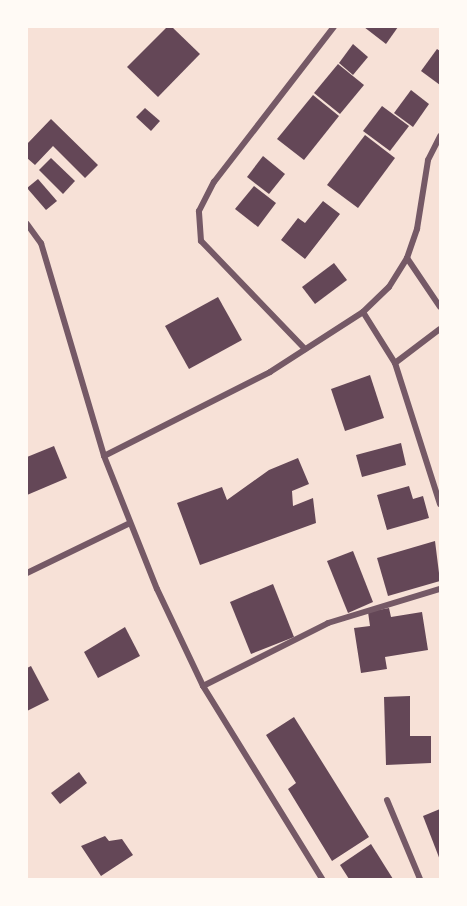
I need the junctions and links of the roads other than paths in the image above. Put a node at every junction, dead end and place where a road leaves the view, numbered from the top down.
1 (334, 27) edge
2 (440, 136) edge
3 (27, 224) edge
4 (407, 258) junction
5 (440, 307) edge
6 (363, 312) junction
7 (440, 330) edge
8 (305, 349) junction
9 (394, 363) junction
10 (104, 456) junction
11 (440, 504) edge
12 (130, 523) junction
13 (27, 573) edge
14 (440, 589) edge
15 (203, 686) junction
16 (387, 800) dead end
17 (322, 879) edge
18 (420, 879) edge

1 - 8 street
2 - 4 street
3 - 10 street
4 - 5 street
4 - 6 street
6 - 8 street
6 - 9 street
7 - 9 street
8 - 10 street
9 - 11 street
10 - 12 street
12 - 13 street
12 - 15 street
14 - 15 street
15 - 17 street
16 - 18 street

